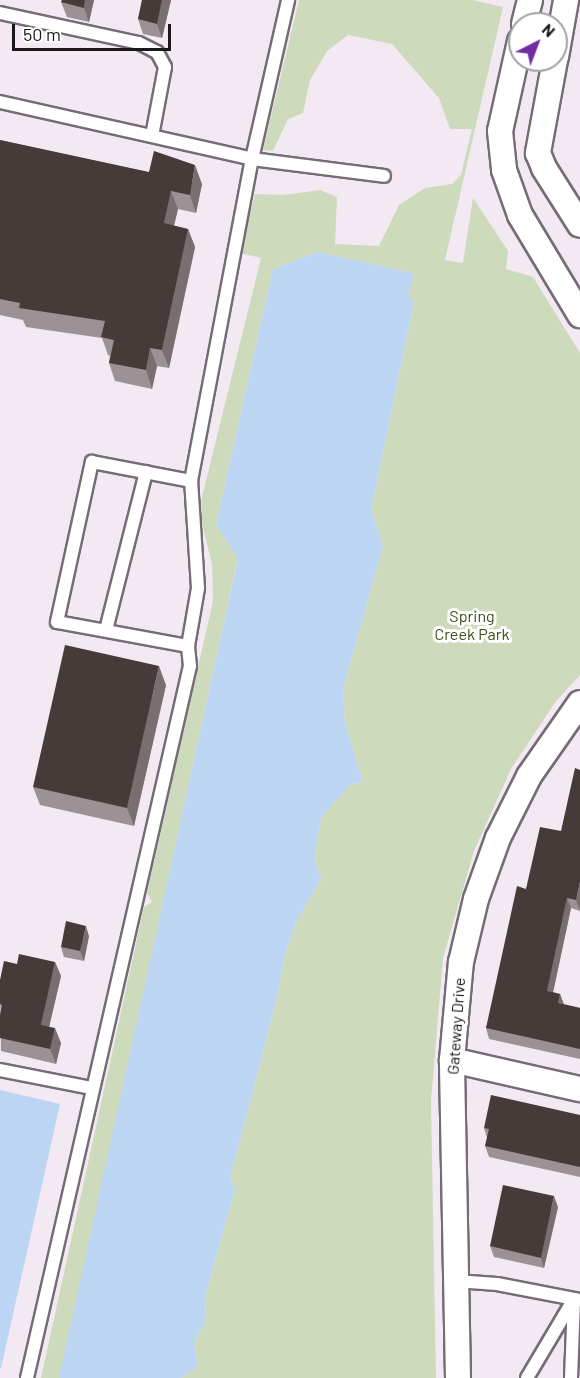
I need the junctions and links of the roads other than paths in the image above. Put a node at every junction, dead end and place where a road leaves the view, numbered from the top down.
1 (288, 0) edge
2 (0, 13) edge
3 (513, 72) edge
4 (553, 72) edge
5 (0, 102) edge
6 (152, 136) junction
7 (252, 159) junction
8 (384, 176) dead end
9 (580, 225) edge
10 (580, 315) edge
11 (146, 472) junction
12 (191, 481) junction
13 (106, 630) junction
14 (188, 645) junction
15 (580, 703) edge
16 (452, 1060) junction
17 (0, 1070) edge
18 (91, 1088) junction
19 (580, 1089) edge
20 (456, 1281) junction
21 (577, 1300) edge
22 (27, 1378) edge
23 (458, 1378) edge
24 (526, 1378) edge
25 (571, 1378) edge

1 - 7 lane
2 - 6 lane
3 - 10 street
4 - 9 street
5 - 6 lane
6 - 7 lane
7 - 8 lane
7 - 12 lane
11 - 12 lane
11 - 13 lane
11 - 13 lane
12 - 14 lane
13 - 14 lane
14 - 18 lane
15 - 16 street, Gateway Drive
16 - 19 street
16 - 20 street, Gateway Drive
17 - 18 lane
18 - 22 lane
20 - 21 lane
20 - 23 street, Gateway Drive
21 - 24 lane
21 - 25 lane

